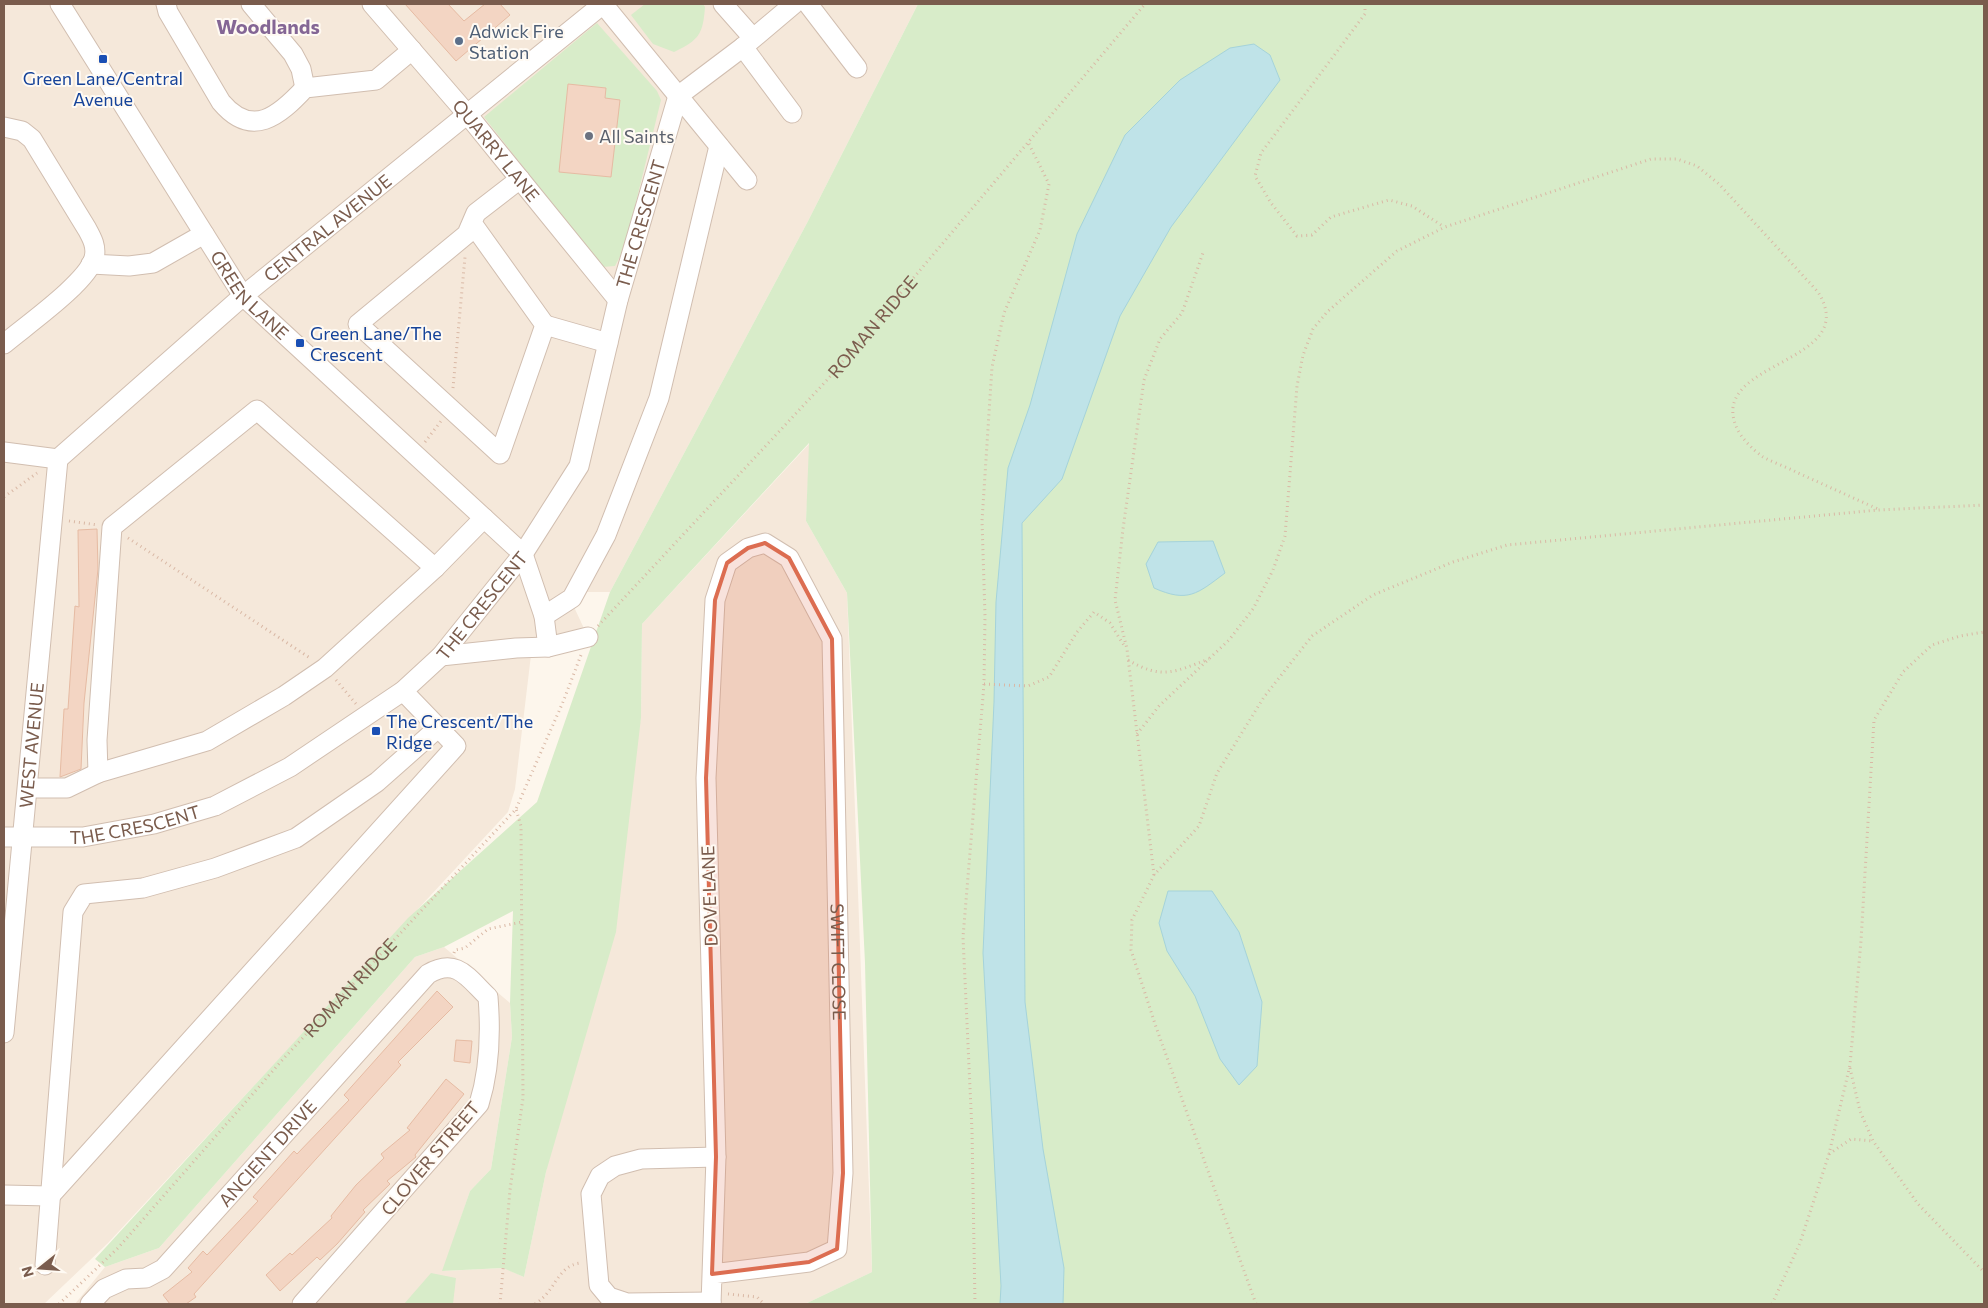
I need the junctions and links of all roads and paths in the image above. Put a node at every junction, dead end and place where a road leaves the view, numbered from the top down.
1 (60, 4) edge
2 (166, 4) edge
3 (251, 4) edge
4 (372, 4) edge
5 (603, 4) edge
6 (723, 4) edge
7 (794, 4) edge
8 (808, 4) edge
9 (1145, 4) edge
10 (1365, 4) edge
11 (748, 43) junction
12 (412, 50) junction
13 (857, 68) dead end
14 (305, 88) junction
15 (678, 96) junction
16 (792, 113) dead end
17 (467, 114) junction
18 (4, 127) edge
19 (1028, 142) junction
20 (719, 146) junction
21 (520, 179) junction
22 (747, 180) dead end
23 (1445, 227) junction
24 (470, 228) junction
25 (204, 234) junction
26 (1204, 250) dead end
27 (91, 264) junction
28 (243, 296) junction
29 (618, 300) junction
30 (545, 325) junction
31 (608, 343) junction
32 (4, 344) edge
33 (450, 409) junction
34 (4, 452) edge
35 (416, 455) junction
36 (58, 459) junction
37 (4, 497) edge
38 (1984, 505) edge
39 (1878, 510) junction
40 (52, 518) junction
41 (484, 518) junction
42 (112, 527) junction
43 (523, 554) junction
44 (789, 558) joint
45 (435, 568) junction
46 (544, 616) junction
47 (1984, 632) edge
48 (588, 637) junction
49 (548, 647) junction
50 (1127, 649) junction
51 (442, 656) junction
52 (1210, 658) junction
53 (1128, 659) junction
54 (325, 668) junction
55 (984, 684) junction
56 (403, 691) junction
57 (367, 715) junction
58 (439, 727) junction
59 (1137, 734) junction
60 (98, 773) junction
61 (28, 788) junction
62 (516, 809) junction
63 (4, 837) edge
64 (23, 838) junction
65 (1154, 875) junction
66 (522, 922) junction
67 (450, 968) junction
68 (4, 1033) edge
69 (1850, 1065) junction
70 (1873, 1141) junction
71 (1829, 1154) junction
72 (716, 1157) junction
73 (4, 1195) edge
74 (50, 1196) junction
75 (569, 1264) dead end
76 (45, 1265) dead end
77 (1984, 1272) edge
78 (712, 1274) junction
79 (711, 1300) edge
80 (58, 1304) edge
81 (90, 1304) edge
82 (302, 1304) edge
83 (500, 1304) edge
84 (535, 1304) edge
85 (764, 1304) edge
86 (975, 1304) edge
87 (1256, 1304) edge
88 (1772, 1304) edge

1 - 25 street, GREEN LANE
2 - 14 street
3 - 14 street
4 - 12 street, QUARRY LANE
5 - 15 street
5 - 17 street, CENTRAL AVENUE
6 - 11 street
7 - 11 street
8 - 13 street
9 - 19 path, ROMAN RIDGE
10 - 23 path
11 - 15 street
11 - 16 street
12 - 14 street
12 - 17 street, QUARRY LANE
15 - 20 street
15 - 29 street, THE CRESCENT
17 - 21 street, QUARRY LANE
17 - 28 street, CENTRAL AVENUE
18 - 27 street
19 - 48 path, ROMAN RIDGE
19 - 55 path
20 - 22 street
20 - 46 street
21 - 24 street
21 - 29 street, QUARRY LANE
23 - 39 path
23 - 52 path
24 - 30 street
24 - 33 path
24 - 33 street
25 - 27 street
25 - 28 street, GREEN LANE
26 - 50 path
27 - 32 street
28 - 35 street, GREEN LANE
28 - 36 street, CENTRAL AVENUE
29 - 31 street, THE CRESCENT
30 - 31 street
30 - 33 street
31 - 43 street, THE CRESCENT
33 - 35 path
34 - 36 street
35 - 41 street, GREEN LANE
36 - 37 path
36 - 40 street, WEST AVENUE
38 - 39 path
39 - 65 path
40 - 42 path
40 - 61 street, WEST AVENUE
41 - 43 street, GREEN LANE
41 - 45 street
42 - 45 street
42 - 54 path
42 - 60 street
43 - 46 street
43 - 51 street, THE CRESCENT
44 - 72 street, DOVE LANE
44 - 78 street, SWIFT CLOSE
45 - 54 street
46 - 49 street
47 - 69 path
48 - 49 street
48 - 62 path, ROMAN RIDGE
49 - 51 street
50 - 53 path
50 - 55 path
51 - 56 street, THE CRESCENT
52 - 53 path
52 - 59 path
53 - 59 path
54 - 57 path
54 - 60 street
55 - 86 path
56 - 57 street, THE CRESCENT
56 - 58 street
57 - 64 street, THE CRESCENT
58 - 74 street
58 - 74 street
59 - 65 path
60 - 61 street
61 - 64 street, WEST AVENUE
62 - 66 path
62 - 80 path, ROMAN RIDGE
63 - 64 street, THE CRESCENT
64 - 68 street, WEST AVENUE
65 - 87 path
66 - 67 path
66 - 83 path
67 - 81 street, ANCIENT DRIVE
67 - 82 street, CLOVER STREET
69 - 70 path
69 - 71 path
70 - 71 path
70 - 77 path
71 - 88 path
72 - 78 street, DOVE LANE
72 - 79 street
73 - 74 street
74 - 76 street
75 - 84 path
78 - 79 street, DOVE LANE
79 - 85 path

